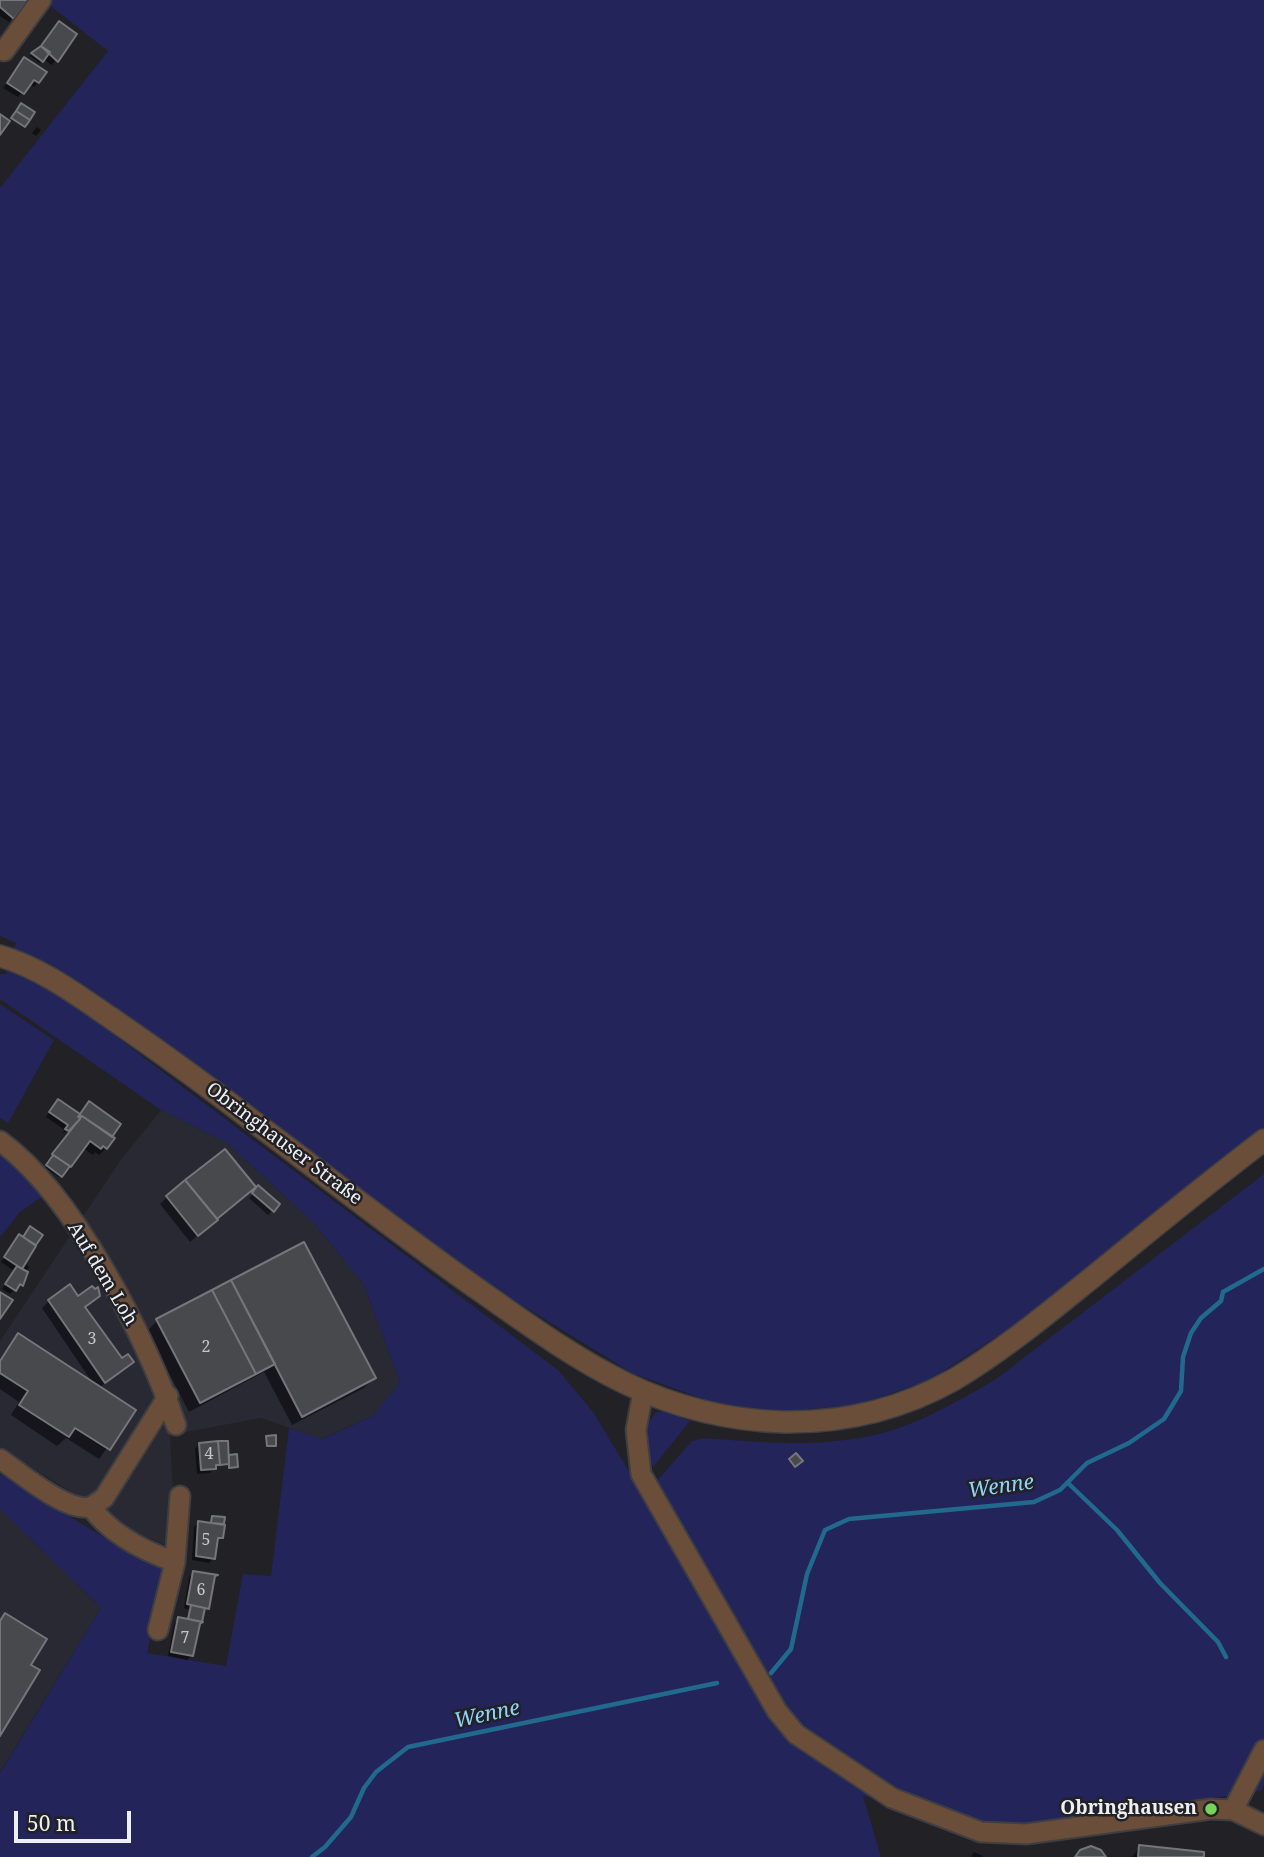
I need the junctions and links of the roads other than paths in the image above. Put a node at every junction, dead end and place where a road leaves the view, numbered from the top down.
1 (41, 0) edge
2 (1, 52) edge
3 (0, 956) edge
4 (1264, 1140) edge
5 (0, 1141) edge
6 (643, 1392) junction
7 (168, 1396) junction
8 (176, 1424) dead end
9 (0, 1459) edge
10 (180, 1496) dead end
11 (92, 1507) junction
12 (175, 1562) junction
13 (158, 1630) dead end
14 (1264, 1750) edge
15 (1233, 1810) junction
16 (1264, 1825) edge

1 - 2 street
3 - 6 street, Obringhauser Straße
4 - 6 street, Obringhauser Straße
5 - 7 street, Auf dem Loh
6 - 15 street
7 - 8 street, Auf dem Loh
7 - 11 street
9 - 11 street
10 - 12 street
11 - 12 street
12 - 13 street
14 - 15 street
15 - 16 street

